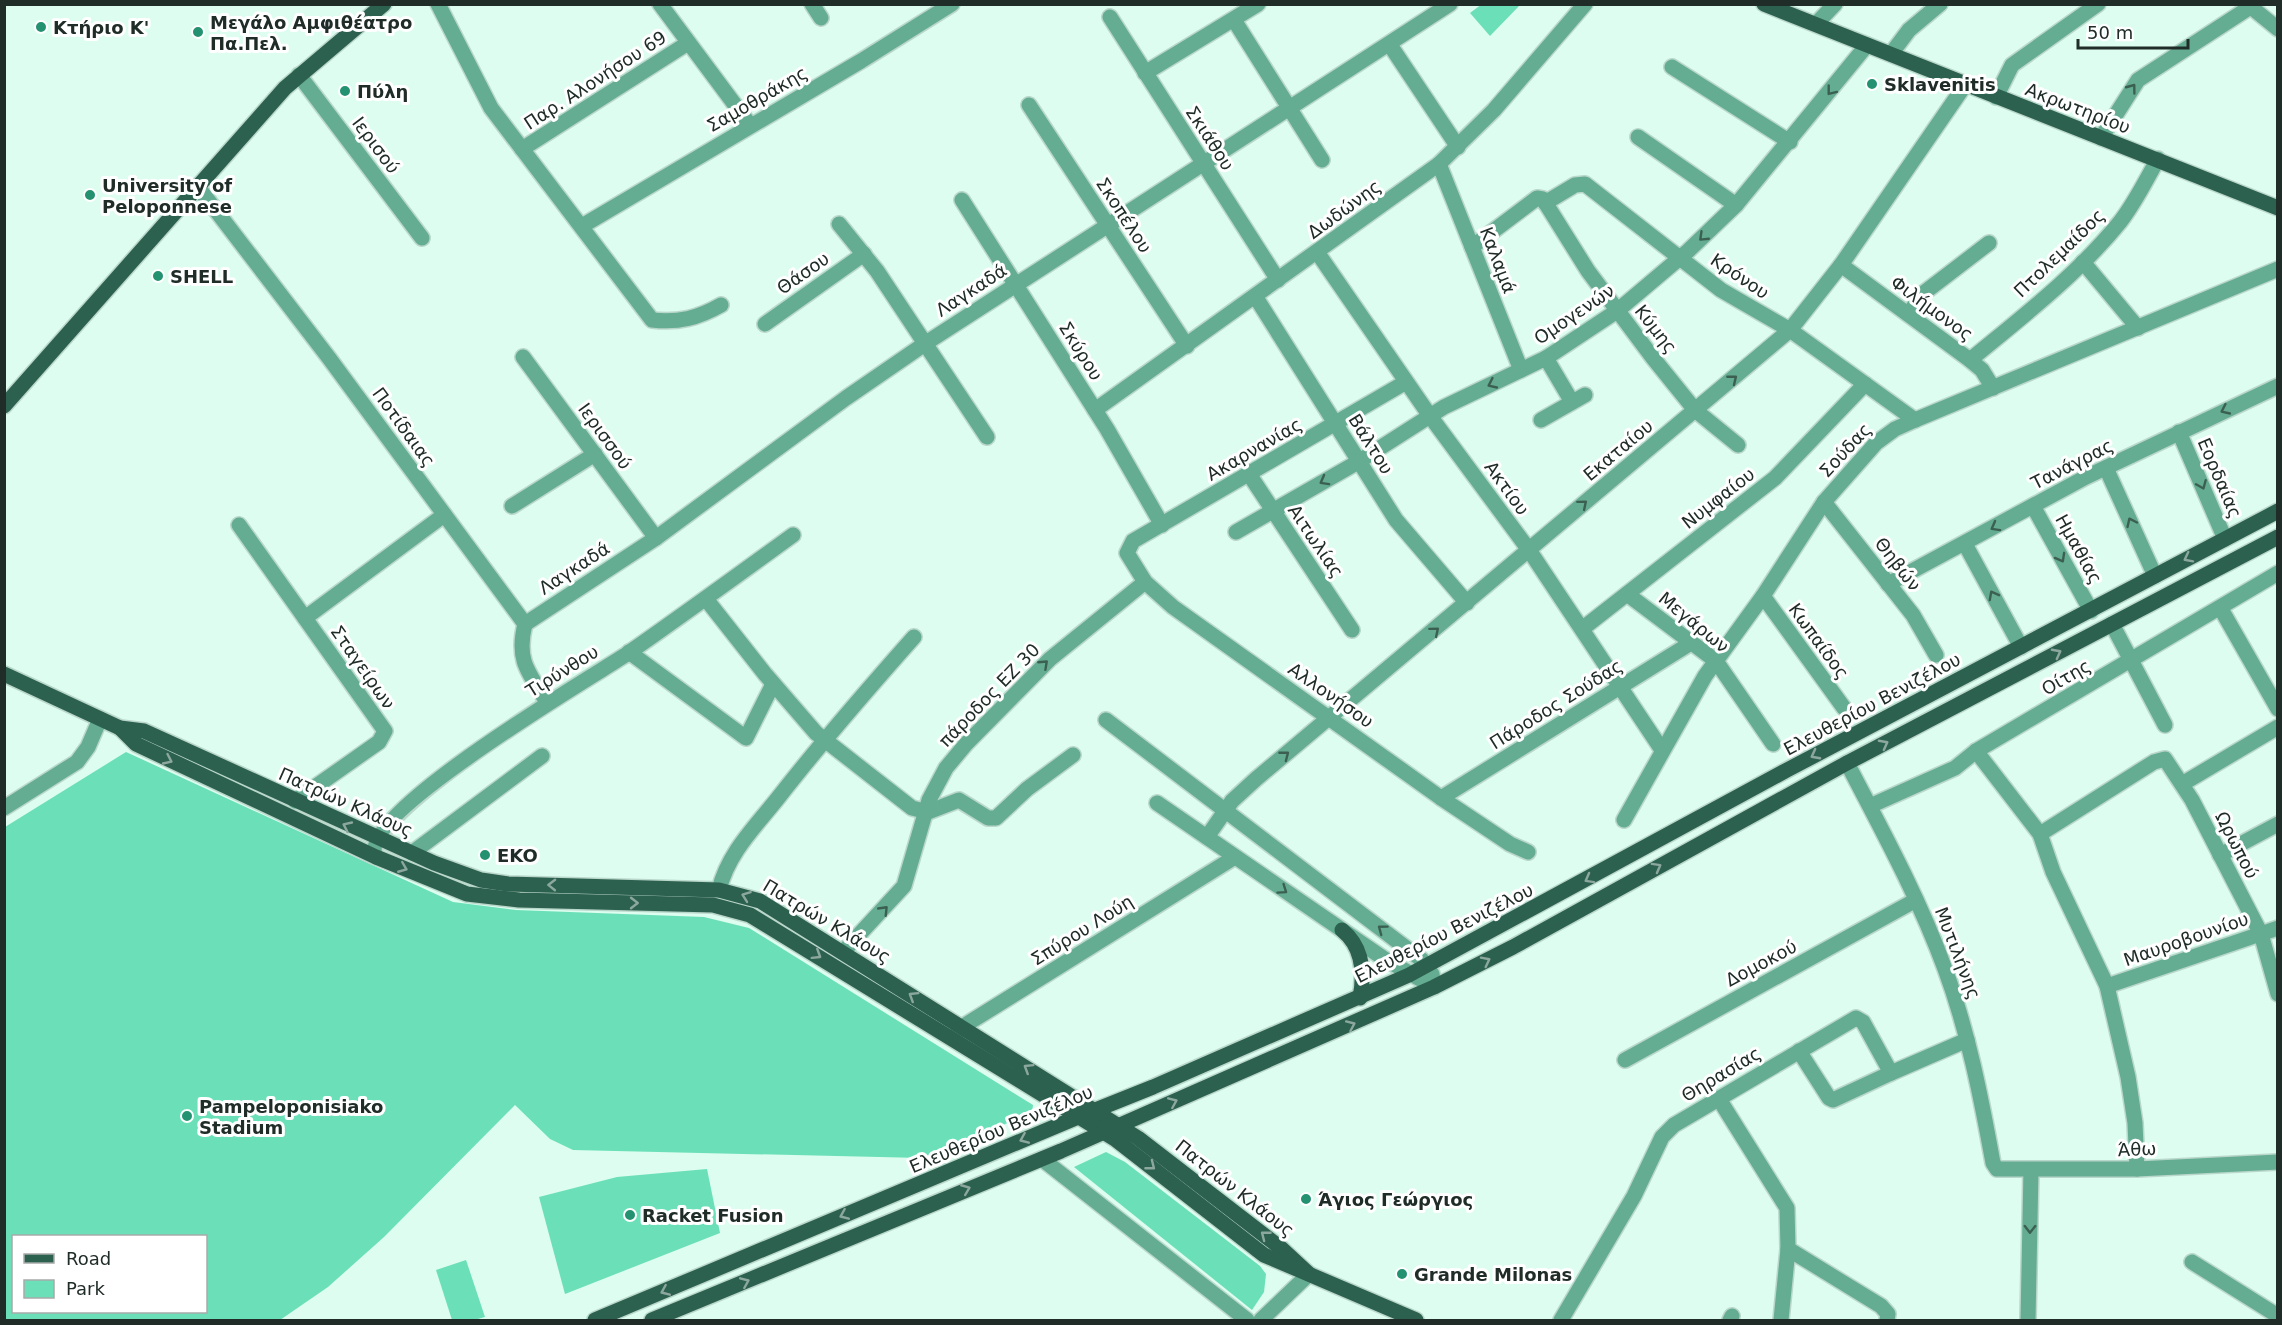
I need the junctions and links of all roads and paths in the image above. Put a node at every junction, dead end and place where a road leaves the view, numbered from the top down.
1 (384, 4) edge
2 (438, 4) edge
3 (952, 4) edge
4 (1258, 4) edge
5 (1450, 4) edge
6 (1585, 4) edge
7 (1764, 4) edge
8 (1835, 4) edge
9 (1940, 4) edge
10 (2098, 4) edge
11 (663, 5) edge
12 (2253, 6) edge
13 (1110, 17) dead end
14 (1234, 20) junction
15 (1816, 24) junction
16 (2277, 29) edge
17 (688, 43) junction
18 (1390, 45) junction
19 (1867, 45) junction
20 (1891, 54) junction
21 (1672, 67) dead end
22 (1145, 73) junction
23 (299, 75) junction
24 (1965, 84) junction
25 (1996, 98) junction
26 (1029, 105) dead end
27 (1291, 108) junction
28 (750, 125) junction
29 (1638, 136) dead end
30 (2101, 138) junction
31 (1790, 142) junction
32 (1458, 147) junction
33 (522, 149) junction
34 (2158, 159) junction
35 (1322, 160) dead end
36 (1202, 163) junction
37 (1439, 164) junction
38 (198, 187) junction
39 (962, 201) dead end
40 (1541, 201) junction
41 (1736, 205) junction
42 (2277, 208) edge
43 (839, 224) dead end
44 (1107, 225) junction
45 (582, 226) junction
46 (422, 238) dead end
47 (1989, 243) dead end
48 (1472, 247) junction
49 (1317, 252) junction
50 (864, 254) junction
51 (1680, 258) junction
52 (2083, 262) junction
53 (1841, 265) junction
54 (2277, 269) edge
55 (1278, 280) junction
56 (1016, 284) junction
57 (1255, 296) junction
58 (721, 305) dead end
59 (1617, 310) junction
60 (1908, 314) junction
61 (765, 324) dead end
62 (2138, 328) junction
63 (1790, 330) junction
64 (926, 343) junction
65 (1187, 346) junction
66 (523, 357) dead end
67 (1546, 358) junction
68 (1970, 360) junction
69 (1521, 370) junction
70 (1406, 382) junction
71 (1865, 384) junction
72 (2277, 386) edge
73 (1993, 388) junction
74 (4, 406) edge
75 (1095, 410) junction
76 (1695, 410) junction
77 (1430, 416) junction
78 (1541, 420) dead end
79 (1915, 420) junction
80 (1335, 424) junction
81 (2180, 432) junction
82 (987, 437) dead end
83 (1738, 445) dead end
84 (595, 454) junction
85 (1358, 462) junction
86 (2106, 468) junction
87 (1249, 474) junction
88 (1824, 502) junction
89 (512, 506) dead end
90 (2033, 507) junction
91 (1272, 510) junction
92 (2277, 512) edge
93 (444, 515) junction
94 (239, 525) dead end
95 (1162, 525) junction
96 (1236, 532) dead end
97 (794, 535) dead end
98 (2277, 537) edge
99 (656, 538) junction
100 (2225, 539) junction
101 (1965, 544) junction
102 (1529, 550) junction
103 (1127, 554) joint
104 (2277, 573) edge
105 (2155, 576) junction
106 (1145, 582) junction
107 (1888, 584) junction
108 (1627, 594) junction
109 (1763, 596) junction
110 (706, 599) junction
111 (1467, 603) junction
112 (2221, 609) junction
113 (2091, 610) junction
114 (305, 618) junction
115 (525, 624) junction
116 (2112, 624) junction
117 (1582, 628) junction
118 (1352, 630) dead end
119 (914, 637) dead end
120 (1691, 643) junction
121 (2021, 647) junction
122 (629, 652) junction
123 (1936, 655) dead end
124 (1716, 661) junction
125 (2131, 661) junction
126 (4, 674) edge
127 (773, 684) junction
128 (1620, 687) junction
129 (547, 702) junction
130 (1844, 708) dead end
131 (2277, 709) edge
132 (1330, 718) junction
133 (100, 719) junction
134 (1106, 720) dead end
135 (2165, 725) dead end
136 (2277, 727) edge
137 (120, 728) junction
138 (824, 740) junction
139 (1773, 744) dead end
140 (1662, 750) junction
141 (1976, 751) junction
142 (542, 756) dead end
143 (1073, 756) dead end
144 (1847, 763) junction
145 (2182, 784) junction
146 (1441, 798) junction
147 (295, 801) junction
148 (1157, 802) dead end
149 (1870, 806) junction
150 (4, 808) edge
151 (1225, 810) junction
152 (924, 812) junction
153 (1624, 820) dead end
154 (2277, 824) edge
155 (2040, 834) junction
156 (1207, 837) junction
157 (376, 838) junction
158 (1528, 852) dead end
159 (411, 853) junction
160 (2220, 855) junction
161 (376, 857) junction
162 (1235, 857) junction
163 (719, 890) junction
164 (1916, 900) junction
165 (2277, 928) edge
166 (1342, 930) junction
167 (2261, 934) junction
168 (843, 951) junction
169 (1428, 966) junction
170 (1409, 975) junction
171 (2107, 986) junction
172 (1434, 987) junction
173 (2277, 994) edge
174 (1360, 998) junction
175 (957, 1033) junction
176 (1967, 1040) junction
177 (1799, 1051) junction
178 (1625, 1060) dead end
179 (1891, 1073) junction
180 (1719, 1099) junction
181 (1096, 1110) junction
182 (1078, 1117) junction
183 (1119, 1125) junction
184 (1104, 1132) junction
185 (1042, 1159) junction
186 (2277, 1162) edge
187 (1997, 1169) joint
188 (2137, 1169) junction
189 (2031, 1170) junction
190 (1788, 1249) junction
191 (2192, 1262) dead end
192 (1309, 1274) junction
193 (2277, 1316) edge
194 (595, 1320) edge
195 (652, 1320) edge
196 (1247, 1320) edge
197 (1261, 1320) edge
198 (1416, 1320) edge
199 (1561, 1320) edge
200 (1781, 1320) edge
201 (1887, 1320) edge
202 (2028, 1320) edge

1 - 23 main road
2 - 33 street
3 - 28 street, Σαμοθράκης
4 - 14 street
5 - 18 street, Λαγκαδά
6 - 32 street, Δωδώνης
7 - 15 main road, Ακρωτηρίου
8 - 15 street
9 - 20 street
10 - 25 street
11 - 17 street
12 - 16 street
30 -> 12 street
13 - 22 street, Σκιάθου
14 - 22 street
14 - 27 street
15 - 19 main road, Ακρωτηρίου
17 - 28 street
17 - 33 street, Παρ. Αλονήσου 69
18 - 27 street, Λαγκαδά
18 - 32 street
19 - 20 main road, Ακρωτηρίου
19 -> 31 street, Ομογενών
20 - 24 main road, Ακρωτηρίου
21 - 31 street
22 - 36 street, Σκιάθου
23 - 38 main road
23 - 46 street, Ιερισού
24 - 25 main road, Ακρωτηρίου
24 - 53 street, Εκαταίου
25 - 30 main road, Ακρωτηρίου
26 - 44 street, Σκοπέλου
27 - 35 street
27 - 36 street, Λαγκαδά
28 - 45 street, Σαμοθράκης
29 - 41 street
30 - 34 main road, Ακρωτηρίου
31 - 41 street, Ομογενών
32 - 37 street, Δωδώνης
33 - 45 street
34 - 42 main road, Ακρωτηρίου
34 - 52 street, Πτολεμαίδος
36 - 44 street, Λαγκαδά
36 - 55 street, Σκιάθου
37 - 48 street, Καλαμά
37 - 49 street, Δωδώνης
38 - 74 main road
38 - 93 street, Ποτίδαιας
39 - 56 street, Σκύρου
40 - 48 street
40 - 51 street, Κρόνου
40 - 59 street, Κύμης
41 -> 51 street, Ομογενών
43 - 50 street
44 - 56 street, Λαγκαδά
44 - 65 street, Σκοπέλου
45 - 58 street
47 - 60 street
48 - 69 street, Καλαμά
49 - 55 street, Δωδώνης
49 - 70 street, Ακτίου
50 - 61 street, Θάσου
50 - 64 street
51 - 59 street, Ομογενών
51 - 63 street, Κρόνου
52 - 62 street
52 - 68 street, Πτολεμαίδος
53 - 60 street, Φιλήμονος
53 - 63 street, Εκαταίου
54 - 62 street, Σούδας
55 - 57 street, Δωδώνης
56 - 64 street, Λαγκαδά
56 - 75 street, Σκύρου
57 - 65 street, Δωδώνης
57 - 80 street, Βάλτου
59 - 67 street, Ομογενών
59 - 76 street, Κύμης
60 - 68 street, Φιλήμονος
62 - 73 street, Σούδας
63 - 71 street, Κρόνου
76 -> 63 street, Εκαταίου
64 - 82 street
64 - 99 street, Λαγκαδά
65 - 75 street, Δωδώνης
66 - 84 street, Ιερισσού
67 - 69 street, Ομογενών
67 - 78 street
68 - 73 street, Φιλήμονος
69 -> 77 street, Ομογενών
70 - 77 street, Ακτίου
70 - 80 street, Ακαρνανίας
71 - 79 street, Κρόνου
71 - 108 street, Νυμφαίου
72 -> 81 street, Τανάγρας
73 - 79 street, Σούδας
75 - 95 street, Σκύρου
76 - 83 street, Κύμης
102 -> 76 street, Εκαταίου
77 - 85 street, Ομογενών
77 - 102 street, Ακτίου
79 - 88 street, Σούδας
80 - 85 street, Βάλτου
80 - 87 street, Ακαρνανίας
81 - 86 street, Τανάγρας
81 -> 100 street, Εορδαίας
84 - 89 street
84 - 99 street, Ιερισσού
85 -> 91 street, Ομογενών
85 - 111 street, Βάλτου
86 - 90 street, Τανάγρας
105 -> 86 street
87 - 91 street, Αιτωλίας
87 - 95 street, Ακαρνανίας
88 - 107 street, Θηβών
88 - 109 street, Σούδας
90 -> 101 street, Τανάγρας
90 -> 113 street, Ημαθίας
91 - 96 street, Ομογενών
91 - 118 street, Αιτωλίας
92 - 100 main road, Ελευθερίου Βενιζέλου
93 - 114 street, Σταγείρων
93 - 115 street, Ποτίδαιας
94 - 114 street, Σταγείρων
95 - 103 street, Ακαρνανίας
97 - 110 street, Τιρύνθου
98 - 116 main road
99 - 115 street, Λαγκαδά
100 -> 105 main road, Ελευθερίου Βενιζέλου
101 - 107 street, Τανάγρας
121 -> 101 street
102 - 111 street, Εκαταίου
102 - 117 street, Ακτίου
103 - 106 street, Αλλονήσου
104 - 112 street, Οίτης
105 - 113 main road, Ελευθερίου Βενιζέλου
106 - 132 street, Αλλονήσου
152 -> 106 street, πάροδος ΕΖ 30
107 - 123 street, Θηβών
108 - 117 street, Νυμφαίου
108 - 120 street, Μεγάρων
109 - 124 street, Σούδας
109 - 130 street, Κωπαίδος
110 - 122 street, Τιρύνθου
110 - 127 street
132 -> 111 street, Εκαταίου
112 - 125 street, Οίτης
112 - 131 street
113 - 121 main road, Ελευθερίου Βενιζέλου
114 - 147 street, Σταγείρων
115 - 129 street
116 - 125 street
144 -> 116 main road
117 - 128 street, Ακτίου
119 - 138 street
120 - 124 street, Μεγάρων
120 - 128 street, Πάροδος Σούδας
121 -> 169 main road, Ελευθερίου Βενιζέλου
122 - 127 street
122 - 129 street, Τιρύνθου
124 - 139 street, Μεγάρων
124 - 140 street, Σούδας
125 - 135 street
125 - 141 street, Οίτης
126 - 133 main road, Πατρών Κλάους
127 - 138 street
128 - 140 street, Ακτίου
128 - 146 street, Πάροδος Σούδας
129 - 157 street, Τιρύνθου
132 - 146 street, Αλλονήσου
151 -> 132 street, Εκαταίου
133 - 137 main road, Πατρών Κλάους
133 - 150 street
134 - 151 street
136 - 145 street
137 - 147 main road, Πατρών Κλάους
137 -> 161 main road, Πατρών Κλάους
138 - 152 street
138 - 163 street
140 - 153 street, Σούδας
141 - 149 street, Οίτης
141 - 155 street
142 - 159 street
143 - 152 street
144 - 149 street, Μυτιλήνης
172 -> 144 main road
145 - 155 street, Ωρωπού
145 - 160 street, Ωρωπού
146 - 158 street, Αλλονήσου
157 -> 147 main road, Πατρών Κλάους
148 - 156 street
149 - 164 street, Μυτιλήνης
151 - 156 street, Εκαταίου
169 -> 151 street
168 -> 152 street, πάροδος ΕΖ 30
154 - 160 street
155 - 171 street
156 - 162 street
157 - 159 main road, Πατρών Κλάους
157 - 161 street
163 -> 159 main road, Πατρών Κλάους
160 - 167 street, Ωρωπού
161 -> 175 main road, Πατρών Κλάους
162 -> 166 street
162 - 175 street, Σπύρου Λούη
168 -> 163 main road, Πατρών Κλάους
164 - 176 street, Μυτιλήνης
164 - 178 street, Δομοκού
165 - 167 street, Μαυροβουνίου
166 - 170 street
166 - 174 main road
167 - 171 street, Μαυροβουνίου
167 - 173 street, Ωρωπού
175 -> 168 main road, Πατρών Κλάους
169 - 170 main road, Ελευθερίου Βενιζέλου
169 - 172 street
170 - 172 street
170 - 174 main road, Ελευθερίου Βενιζέλου
171 - 188 street
183 -> 172 main road
174 - 181 main road, Ελευθερίου Βενιζέλου
181 -> 175 main road, Πατρών Κλάους
175 - 182 main road, Πατρών Κλάους
176 - 179 street
176 - 187 street, Μυτιλήνης
177 - 179 street
177 - 179 street, Θηρασίας
177 - 180 street, Θηρασίας
180 - 190 street
180 - 199 street, Θηρασίας
181 - 182 main road, Ελευθερίου Βενιζέλου
181 - 183 main road, Πατρών Κλάους
182 - 184 main road, Πατρών Κλάους
182 -> 194 main road, Ελευθερίου Βενιζέλου
183 - 184 main road
192 -> 183 main road, Πατρών Κλάους
184 - 185 main road
184 -> 192 main road, Πατρών Κλάους
195 -> 185 main road
185 - 196 street
186 - 188 street, Άθω
187 - 189 street, Άθω
188 - 189 street, Άθω
189 -> 202 street
190 - 200 street
190 - 201 street
191 - 193 street
192 - 197 street
192 - 198 main road, Πατρών Κλάους

